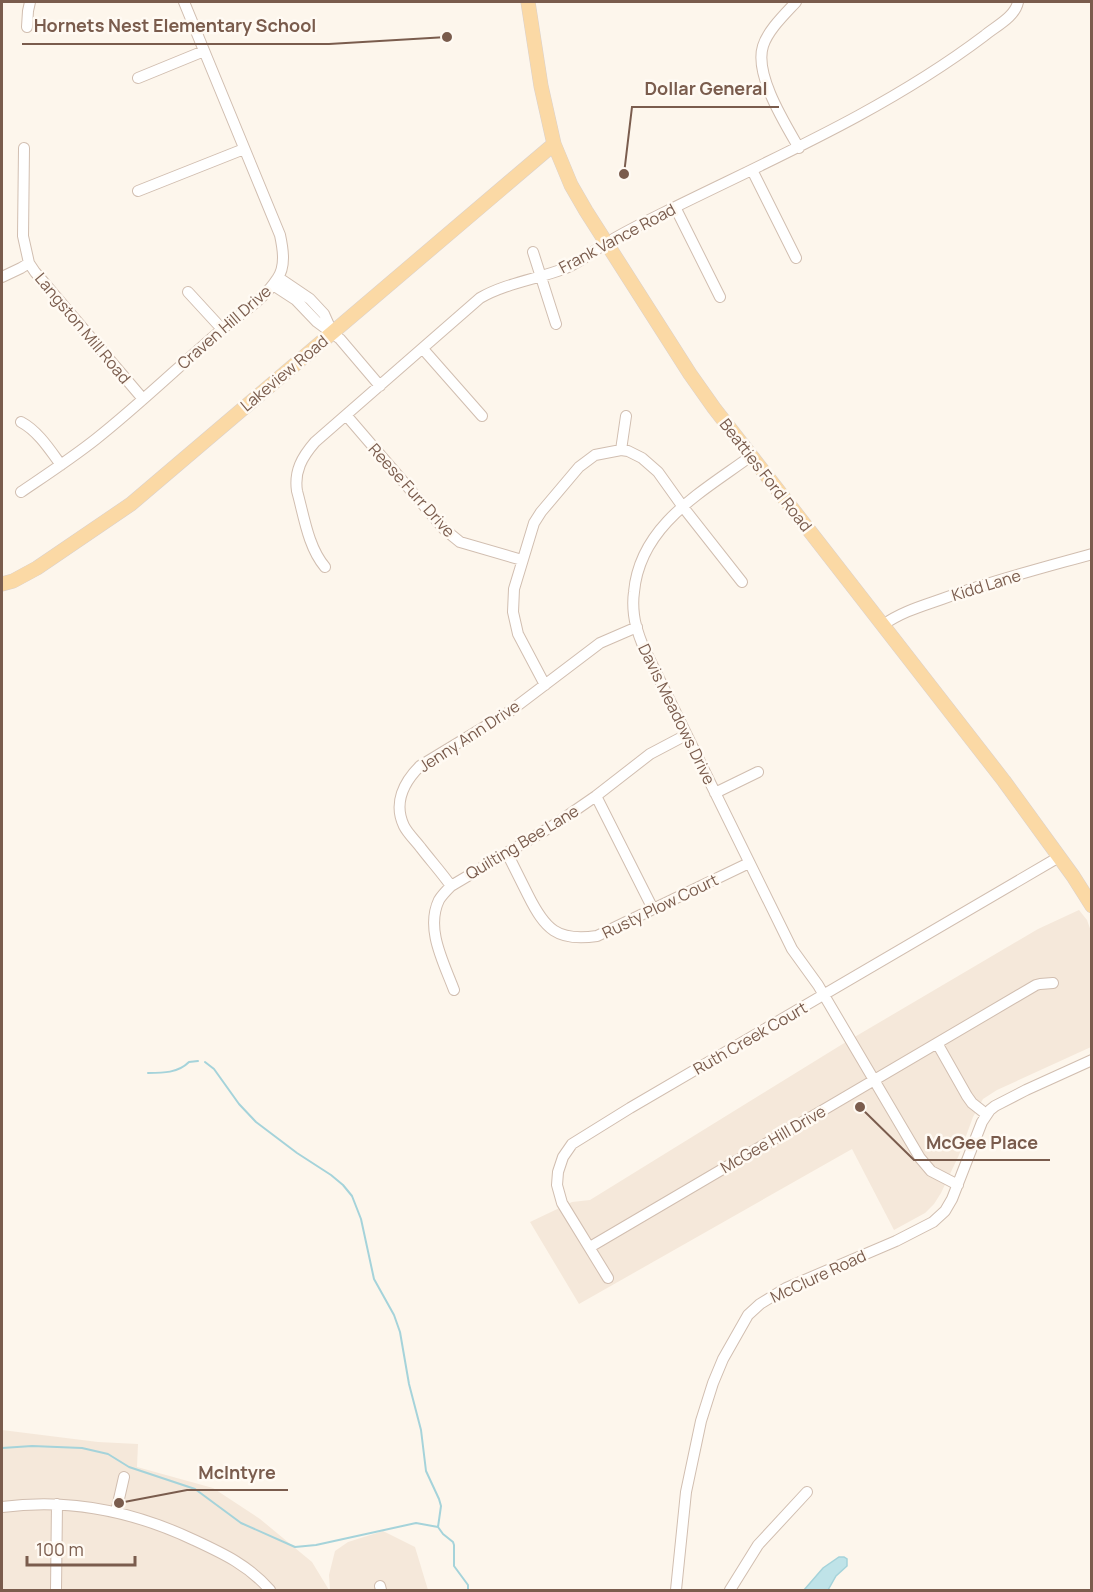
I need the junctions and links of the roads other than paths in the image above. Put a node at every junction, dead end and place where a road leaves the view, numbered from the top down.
1 (30, 2) edge
2 (184, 2) edge
3 (528, 2) edge
4 (796, 2) edge
5 (1018, 2) edge
6 (27, 27) dead end
7 (204, 51) junction
8 (138, 78) dead end
9 (554, 144) junction
10 (24, 148) dead end
11 (799, 148) junction
12 (244, 149) junction
13 (752, 170) junction
14 (138, 191) dead end
15 (675, 207) junction
16 (606, 243) junction
17 (533, 252) dead end
18 (796, 258) dead end
19 (29, 263) junction
20 (540, 276) junction
21 (2, 277) edge
22 (276, 281) junction
23 (188, 292) dead end
24 (720, 297) dead end
25 (556, 324) dead end
26 (222, 329) junction
27 (332, 332) junction
28 (423, 349) junction
29 (380, 386) junction
30 (143, 399) junction
31 (345, 416) junction
32 (482, 416) dead end
33 (626, 416) dead end
34 (21, 422) dead end
35 (621, 450) junction
36 (751, 456) junction
37 (61, 465) junction
38 (21, 492) dead end
39 (683, 507) junction
40 (1092, 554) edge
41 (522, 560) junction
42 (325, 567) dead end
43 (742, 582) dead end
44 (2, 584) edge
45 (884, 625) junction
46 (637, 627) junction
47 (545, 685) junction
48 (686, 735) junction
49 (759, 772) dead end
50 (715, 793) junction
51 (596, 796) junction
52 (507, 853) junction
53 (1059, 857) junction
54 (749, 863) junction
55 (451, 886) junction
56 (1092, 906) edge
57 (653, 909) junction
58 (1053, 983) dead end
59 (454, 990) dead end
60 (824, 995) junction
61 (937, 1043) junction
62 (1092, 1060) edge
63 (874, 1080) junction
64 (986, 1114) junction
65 (958, 1185) junction
66 (590, 1247) junction
67 (608, 1278) dead end
68 (124, 1477) dead end
69 (807, 1492) dead end
70 (57, 1504) junction
71 (2, 1507) edge
72 (116, 1512) junction
73 (56, 1590) edge
74 (270, 1590) edge
75 (676, 1590) edge
76 (730, 1590) edge

1 - 6 street
2 - 7 street, Craven Hill Drive
3 - 9 main road, Beatties Ford Road
4 - 11 street
5 - 11 street, Frank Vance Road
7 - 8 street
7 - 12 street, Craven Hill Drive
9 - 16 main road, Beatties Ford Road
9 - 27 main road, Lakeview Road
10 - 19 street, Langston Mill Road
11 - 13 street, Frank Vance Road
12 - 14 street
12 - 22 street, Craven Hill Drive
13 - 15 street, Frank Vance Road
13 - 18 street
15 - 16 street, Frank Vance Road
15 - 24 street
16 - 20 street, Frank Vance Road
16 - 36 main road, Beatties Ford Road
17 - 20 street
19 - 21 street
19 - 30 street, Langston Mill Road
20 - 25 street
20 - 28 street, Frank Vance Road
22 - 26 street, Craven Hill Drive
22 - 27 street
23 - 26 street
26 - 30 street, Craven Hill Drive
27 - 29 street
27 - 44 main road, Lakeview Road
28 - 29 street, Frank Vance Road
28 - 32 street
29 - 31 street, Frank Vance Road
30 - 37 street, Craven Hill Drive
31 - 41 street, Reese Furr Drive
31 - 42 street, Frank Vance Road
33 - 35 street
34 - 37 street
35 - 39 street
35 - 41 street
36 - 39 street, Davis Meadows Drive
36 - 45 main road, Beatties Ford Road
37 - 38 street, Craven Hill Drive
39 - 43 street
39 - 46 street, Davis Meadows Drive
40 - 45 street, Kidd Lane
41 - 47 street
45 - 53 main road, Beatties Ford Road
46 - 47 street, Jenny Ann Drive
46 - 48 street, Davis Meadows Drive
47 - 55 street, Jenny Ann Drive
48 - 50 street, Davis Meadows Drive
48 - 51 street, Quilting Bee Lane
49 - 50 street
50 - 54 street, Davis Meadows Drive
51 - 52 street, Quilting Bee Lane
51 - 57 street
52 - 55 street, Quilting Bee Lane
52 - 57 street, Rusty Plow Court
53 - 56 main road, Beatties Ford Road
53 - 60 street, Ruth Creek Court
54 - 57 street, Rusty Plow Court
54 - 60 street, Davis Meadows Drive
55 - 59 street, Quilting Bee Lane
58 - 61 street, McGee Hill Drive
60 - 63 street, Davis Meadows Drive
60 - 66 street, Ruth Creek Court
61 - 63 street, McGee Hill Drive
61 - 64 street
62 - 64 street
63 - 65 street, Davis Meadows Drive
63 - 66 street, McGee Hill Drive
64 - 65 street, McClure Road
65 - 75 street, McClure Road
66 - 67 street, Ruth Creek Court
68 - 72 street
69 - 76 street
70 - 71 street
70 - 72 street
70 - 73 street
72 - 74 street

